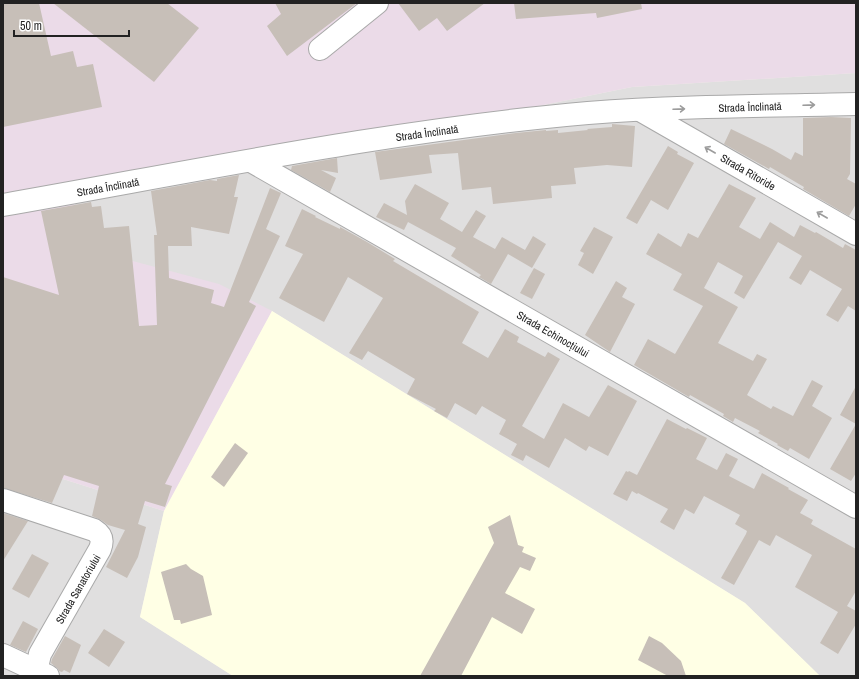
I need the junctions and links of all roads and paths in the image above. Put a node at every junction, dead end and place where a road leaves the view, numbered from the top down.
1 (376, 3) edge
2 (320, 50) dead end
3 (856, 104) edge
4 (640, 110) junction
5 (251, 160) junction
6 (3, 205) edge
7 (856, 234) edge
8 (3, 500) edge
9 (856, 507) edge
10 (3, 655) edge
11 (40, 674) edge

1 - 2 street
4 -> 3 street, Strada Înclinată
4 - 5 street, Strada Înclinată
7 -> 4 street, Strada Ritoride
5 - 6 street, Strada Înclinată
5 - 9 street, Strada Echinocțiului
8 - 11 street, Strada Sanatoriului
10 - 11 street

